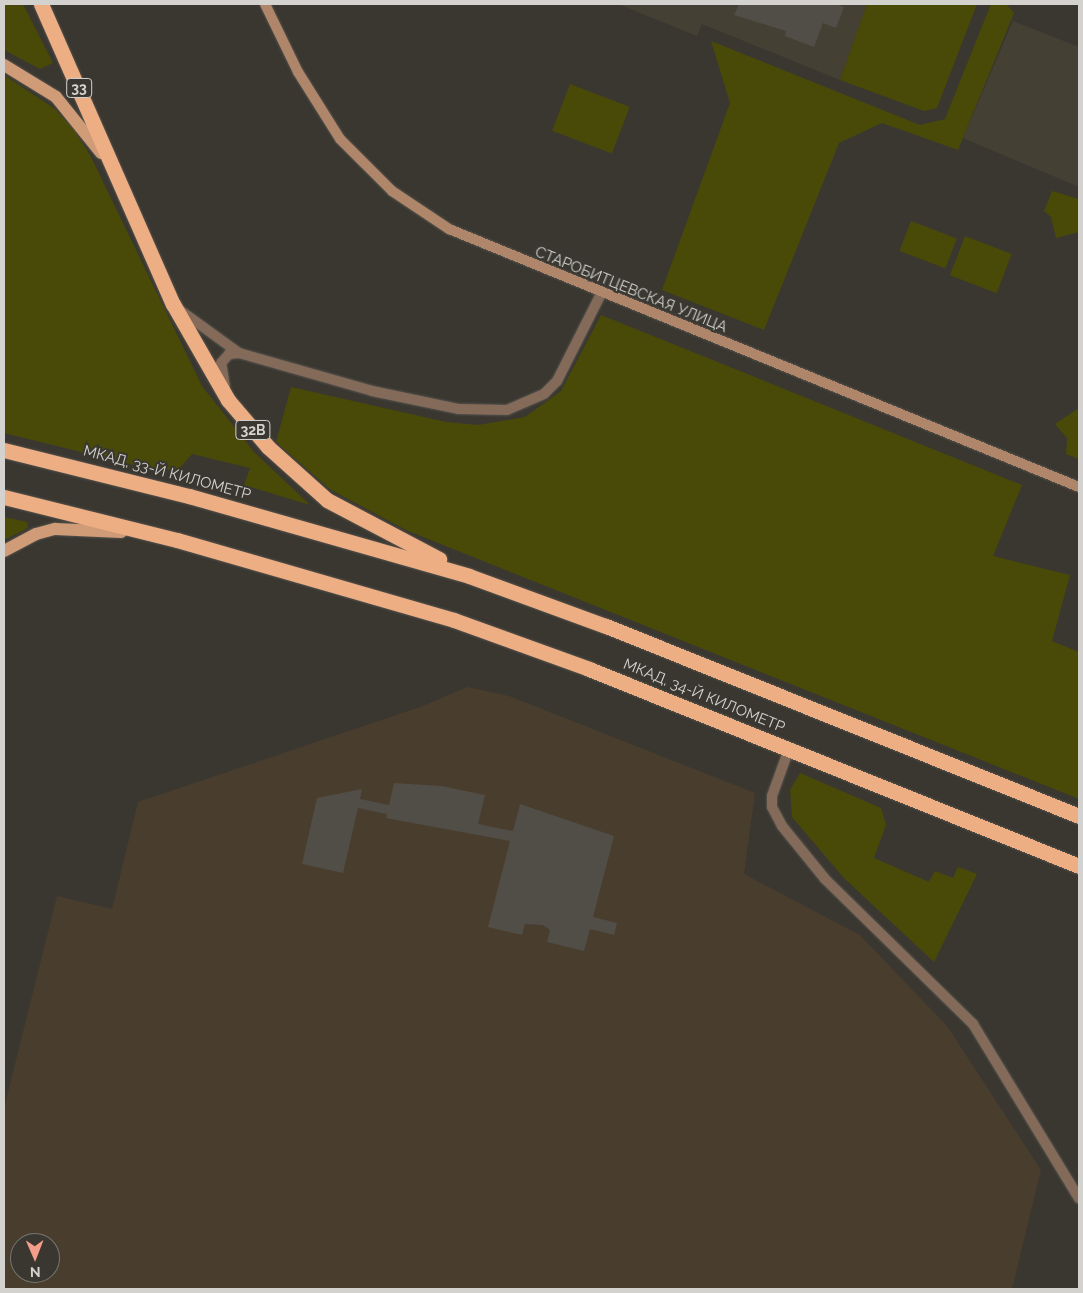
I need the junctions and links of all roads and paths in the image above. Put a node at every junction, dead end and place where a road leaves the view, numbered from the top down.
1 (41, 4) edge
2 (265, 4) edge
3 (4, 65) edge
4 (114, 174) junction
5 (601, 294) junction
6 (174, 304) junction
7 (239, 353) junction
8 (228, 400) junction
9 (4, 450) edge
10 (1079, 487) edge
11 (4, 497) edge
12 (322, 533) joint
13 (177, 540) junction
14 (4, 551) edge
15 (535, 600) junction
16 (789, 749) junction
17 (1079, 816) edge
18 (1079, 866) edge
19 (1079, 1198) edge

1 - 4 highway, 33
2 - 5 street, СТАРОБИТЦЕВСКАЯ УЛИЦА
3 - 4 main road, 32B
4 - 6 highway, 32B
5 - 7 street
5 - 10 street, СТАРОБИТЦЕВСКАЯ УЛИЦА
6 - 7 street
6 - 8 highway, 32B
7 - 8 street
8 - 15 highway, 32B
9 - 12 highway, МКАД, 33-Й КИЛОМЕТР
11 - 13 highway
12 - 15 highway, МКАД, 34-Й КИЛОМЕТР
13 - 14 main road
13 - 16 highway, МКАД, 34-Й КИЛОМЕТР
15 - 17 highway, МКАД, 34-Й КИЛОМЕТР
16 - 18 highway, МКАД, 34-Й КИЛОМЕТР
16 - 19 street

